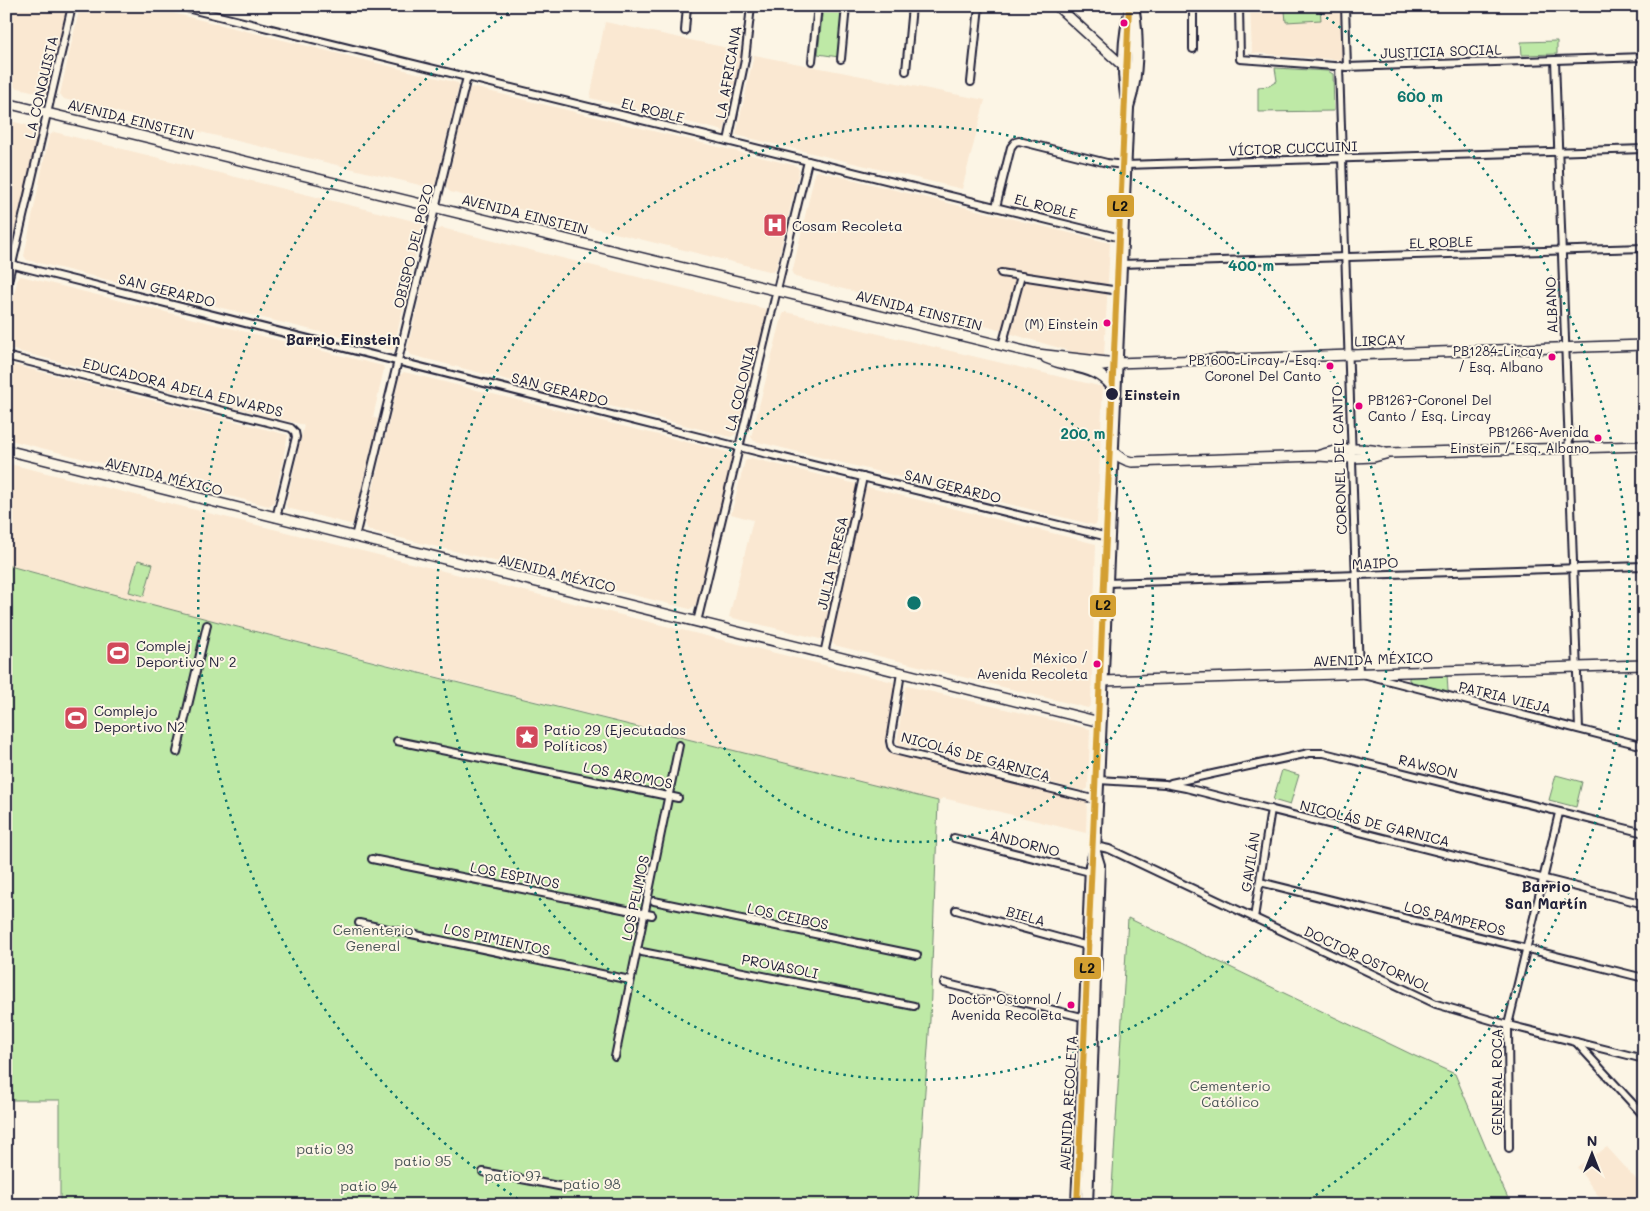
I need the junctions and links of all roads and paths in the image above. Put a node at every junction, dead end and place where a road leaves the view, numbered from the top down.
1 (72, 6) edge
2 (178, 6) edge
3 (687, 6) edge
4 (751, 6) edge
5 (818, 6) edge
6 (846, 6) edge
7 (912, 6) edge
8 (979, 6) edge
9 (1057, 6) edge
10 (1133, 6) edge
11 (1193, 6) edge
12 (1239, 6) edge
13 (1345, 6) edge
14 (685, 31) dead end
15 (1192, 49) dead end
16 (1644, 57) edge
17 (841, 59) dead end
18 (1555, 60) junction
19 (812, 61) dead end
20 (1339, 66) junction
21 (1347, 66) junction
22 (1125, 67) junction
23 (906, 71) dead end
24 (467, 77) junction
25 (1134, 77) junction
26 (971, 82) dead end
27 (6, 102) edge
28 (1128, 108) junction
29 (48, 113) junction
30 (728, 141) junction
31 (1644, 149) edge
32 (1559, 152) junction
33 (1342, 159) junction
34 (808, 161) junction
35 (1125, 166) junction
36 (435, 207) junction
37 (996, 207) junction
38 (1121, 238) junction
39 (1644, 248) edge
40 (1562, 250) junction
41 (1346, 257) junction
42 (9, 263) edge
43 (1120, 264) junction
44 (1001, 273) dead end
45 (1021, 276) junction
46 (6, 290) edge
47 (777, 290) junction
48 (1119, 291) junction
49 (1644, 345) edge
50 (1002, 346) junction
51 (1566, 348) junction
52 (1037, 354) junction
53 (1349, 354) junction
54 (6, 356) edge
55 (398, 361) junction
56 (1116, 363) junction
57 (1078, 367) junction
58 (1115, 390) junction
59 (1644, 446) edge
60 (739, 447) junction
61 (1569, 448) junction
62 (6, 450) edge
63 (1112, 450) junction
64 (1351, 454) junction
65 (1132, 462) junction
66 (1111, 475) junction
67 (864, 477) junction
68 (276, 518) junction
69 (1108, 537) junction
70 (354, 538) junction
71 (1644, 566) edge
72 (1573, 568) junction
73 (1356, 576) junction
74 (1106, 583) junction
75 (697, 622) junction
76 (207, 625) dead end
77 (824, 654) junction
78 (1644, 665) edge
79 (1576, 667) junction
80 (901, 673) junction
81 (1359, 673) junction
82 (1102, 681) junction
83 (1100, 722) junction
84 (1579, 729) junction
85 (397, 741) dead end
86 (679, 745) dead end
87 (1644, 746) edge
88 (177, 752) dead end
89 (1098, 780) junction
90 (1165, 784) junction
91 (1203, 784) junction
92 (668, 797) junction
93 (678, 798) dead end
94 (1097, 800) junction
95 (1271, 809) junction
96 (1559, 813) junction
97 (1644, 834) edge
98 (954, 838) dead end
99 (1095, 849) junction
100 (372, 859) dead end
101 (1090, 872) junction
102 (1543, 878) junction
103 (1260, 882) junction
104 (654, 901) dead end
105 (1644, 904) edge
106 (956, 910) dead end
107 (644, 913) junction
108 (652, 915) dead end
109 (1254, 918) junction
110 (359, 923) dead end
111 (1088, 946) junction
112 (1526, 948) junction
113 (642, 952) dead end
114 (917, 955) dead end
115 (1644, 978) edge
116 (630, 980) junction
117 (944, 983) dead end
118 (914, 1006) dead end
119 (1086, 1018) junction
120 (1508, 1025) junction
121 (1575, 1041) junction
122 (615, 1057) dead end
123 (1644, 1059) edge
124 (1644, 1116) edge
125 (1509, 1148) dead end
126 (483, 1172) dead end
127 (569, 1188) dead end
128 (1077, 1205) edge
129 (1087, 1205) edge

1 - 29 street, LA CONQUISTA
2 - 24 street, EL ROBLE
3 - 14 street
4 - 30 street, LA AFRICANA
5 - 19 street
6 - 17 street
7 - 23 street
8 - 26 street
9 - 22 street
10 - 22 main road, AVENIDA RECOLETA
10 - 25 main road, AVENIDA RECOLETA
11 - 15 street
12 - 20 street, JUSTICIA SOCIAL
13 - 21 street
16 - 18 street, JUSTICIA SOCIAL
18 - 21 street, JUSTICIA SOCIAL
18 - 32 street, ALBANO
20 - 21 street, JUSTICIA SOCIAL
20 - 33 street, CORONEL DEL CANTO
22 - 25 street
22 - 28 main road, AVENIDA RECOLETA
24 - 30 street, EL ROBLE
24 - 36 street, OBISPO DEL POZO
25 - 28 main road, AVENIDA RECOLETA
27 - 29 street, AVENIDA EINSTEIN
28 - 35 main road, AVENIDA RECOLETA
29 - 36 street, AVENIDA EINSTEIN
29 - 42 street, LA CONQUISTA
30 - 34 street, EL ROBLE
31 - 32 street, VÍCTOR CUCCUINI
32 - 33 street, VÍCTOR CUCCUINI
32 - 40 street, ALBANO
33 - 35 street, VÍCTOR CUCCUINI
33 - 41 street, CORONEL DEL CANTO
34 - 37 street, EL ROBLE
34 - 47 street, LA COLONIA
35 - 37 street, VÍCTOR CUCCUINI
35 - 38 main road, AVENIDA RECOLETA
36 - 47 street, AVENIDA EINSTEIN
36 - 55 street, OBISPO DEL POZO
37 - 38 street, EL ROBLE
38 - 43 main road, AVENIDA RECOLETA
39 - 40 street, EL ROBLE
40 - 41 street, EL ROBLE
40 - 51 street, ALBANO
41 - 43 street, EL ROBLE
41 - 53 street, CORONEL DEL CANTO
42 - 46 street, LA CONQUISTA
42 - 55 street, SAN GERARDO
43 - 48 main road, AVENIDA RECOLETA
44 - 45 street
45 - 48 street
45 - 50 street
47 - 50 street, AVENIDA EINSTEIN
47 - 60 street, LA COLONIA
48 - 56 main road, AVENIDA RECOLETA
49 - 51 street, LIRCAY
50 - 52 street, AVENIDA EINSTEIN
51 - 53 street, LIRCAY
51 - 61 street, ALBANO
52 - 56 street, AVENIDA EINSTEIN
52 - 57 street, AVENIDA EINSTEIN
53 - 56 street, LIRCAY
53 - 64 street, CORONEL DEL CANTO
54 - 68 street, EDUCADORA ADELA EDWARDS
55 - 60 street, SAN GERARDO
55 - 70 street, OBISPO DEL POZO
56 - 57 street, AVENIDA EINSTEIN
56 - 58 main road, AVENIDA RECOLETA
57 - 58 main road
58 - 63 main road, AVENIDA RECOLETA
59 - 61 street
60 - 67 street, SAN GERARDO
60 - 75 street, LA COLONIA
61 - 64 street
61 - 72 street, ALBANO
62 - 68 street, AVENIDA MÉXICO
63 - 65 street
63 - 66 main road, AVENIDA RECOLETA
64 - 65 street
64 - 73 street, CORONEL DEL CANTO
65 - 66 street
66 - 69 main road, AVENIDA RECOLETA
67 - 69 street, SAN GERARDO
67 - 77 street, JULIA TERESA
68 - 70 street, AVENIDA MÉXICO
69 - 74 main road, AVENIDA RECOLETA
70 - 75 street, AVENIDA MÉXICO
71 - 72 street, MAIPO
72 - 73 street, MAIPO
72 - 79 street, ALBANO
73 - 74 street, MAIPO
73 - 81 street, CORONEL DEL CANTO
74 - 82 main road, AVENIDA RECOLETA
75 - 77 street, AVENIDA MÉXICO
76 - 88 street
77 - 80 street, AVENIDA MÉXICO
78 - 79 street, AVENIDA MÉXICO
79 - 81 street, AVENIDA MÉXICO
79 - 84 street, ALBANO
80 - 83 street, AVENIDA MÉXICO
80 - 94 street, NICOLÁS DE GARNICA
81 - 82 street, AVENIDA MÉXICO
81 - 84 street, PATRIA VIEJA
82 - 83 main road, AVENIDA RECOLETA
83 - 89 main road, AVENIDA RECOLETA
84 - 87 street, PATRIA VIEJA
85 - 92 street, LOS AROMOS
86 - 92 street, LOS PEUMOS
89 - 90 street, NICOLÁS DE GARNICA
89 - 94 main road, AVENIDA RECOLETA
90 - 91 street, RAWSON
90 - 91 street, NICOLÁS DE GARNICA
91 - 95 street, NICOLÁS DE GARNICA
91 - 96 street, RAWSON
92 - 93 street, LOS AROMOS
92 - 107 street, LOS PEUMOS
94 - 99 main road, AVENIDA RECOLETA
95 - 102 street, NICOLÁS DE GARNICA
95 - 103 street, GAVILÁN
96 - 97 street, RAWSON
96 - 102 street, GENERAL ROCA
98 - 101 street, ANDORNO
99 - 101 main road, AVENIDA RECOLETA
99 - 109 street, DOCTOR OSTORNOL
99 - 129 main road, AVENIDA RECOLETA
100 - 107 street, LOS ESPINOS
101 - 111 main road, AVENIDA RECOLETA
102 - 105 street, NICOLÁS DE GARNICA
102 - 112 street, GENERAL ROCA
103 - 109 street, GAVILÁN
103 - 112 street, LOS PAMPEROS
104 - 114 street, LOS CEIBOS
106 - 111 street, BIELA
107 - 108 street, LOS ESPINOS
107 - 116 street, LOS PEUMOS
109 - 120 street, DOCTOR OSTORNOL
110 - 116 street, LOS PIMIENTOS
111 - 119 main road, AVENIDA RECOLETA
112 - 115 street, LOS PAMPEROS
112 - 120 street, GENERAL ROCA
113 - 118 street, PROVASOLI
116 - 122 street, LOS PEUMOS
117 - 119 street
119 - 128 main road, AVENIDA RECOLETA
120 - 121 street, DOCTOR OSTORNOL
120 - 125 street, GENERAL ROCA
121 - 123 street, DOCTOR OSTORNOL
121 - 124 street
126 - 127 street

